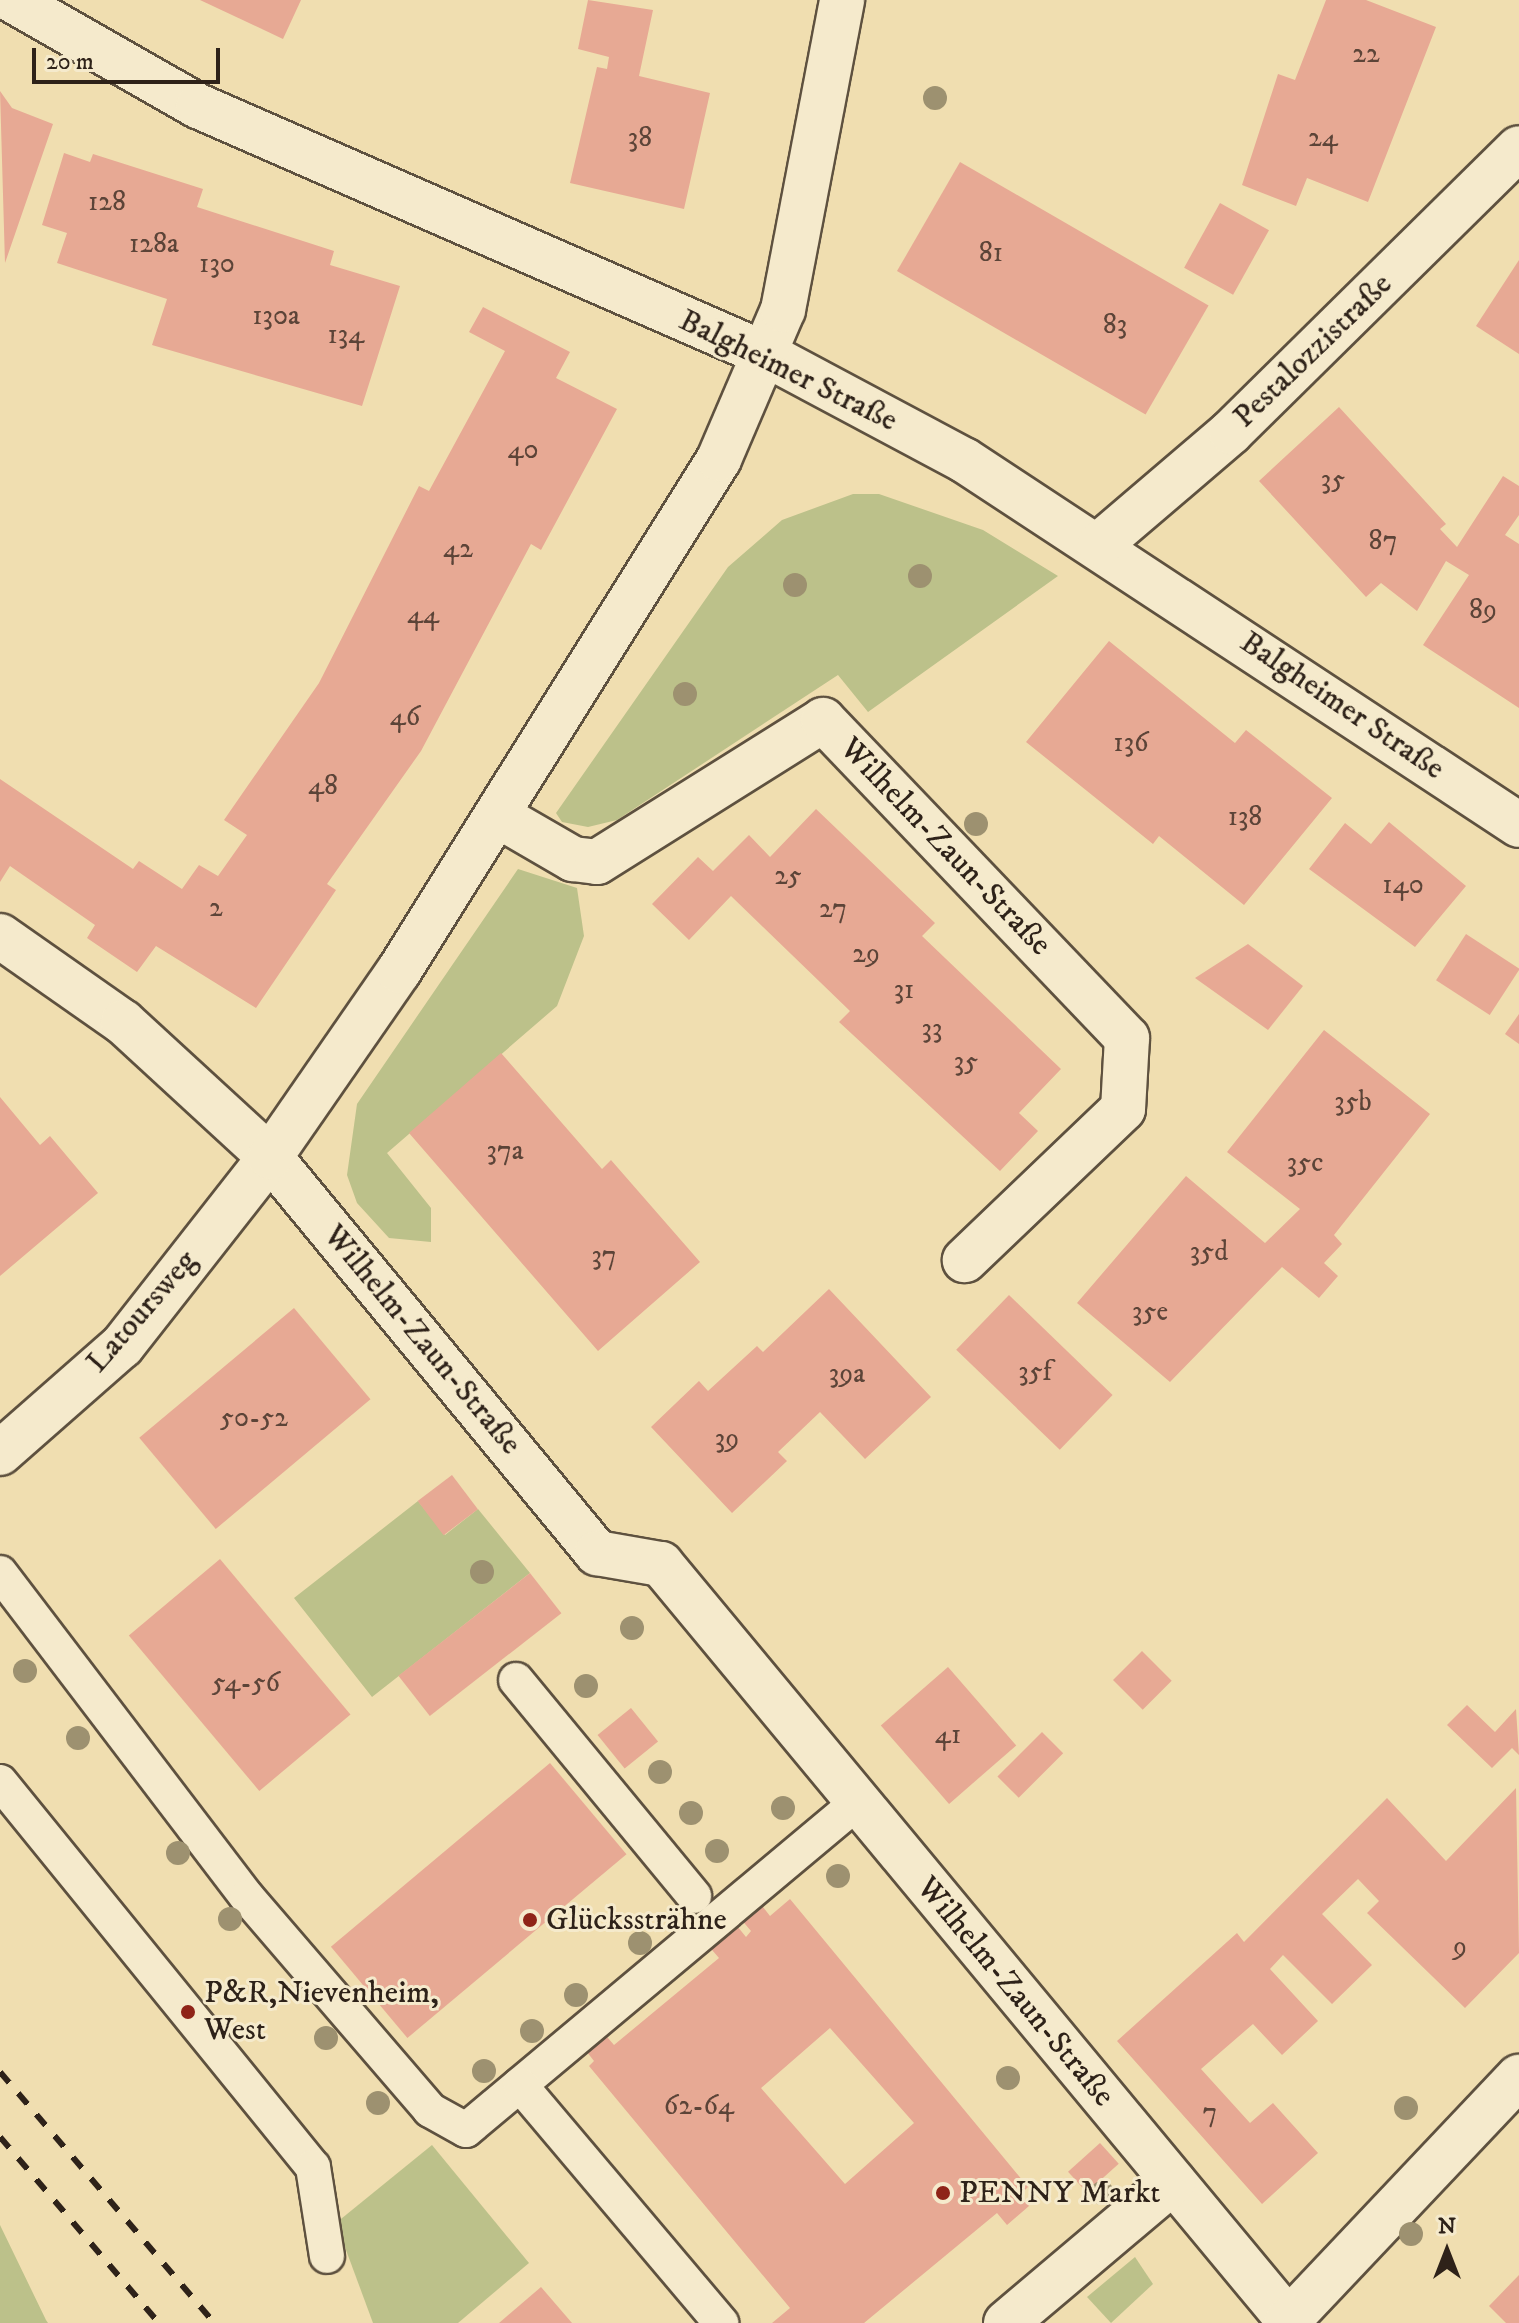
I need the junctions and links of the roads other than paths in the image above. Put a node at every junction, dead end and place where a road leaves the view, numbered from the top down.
1 (12, 0) edge
2 (842, 0) edge
3 (1519, 148) edge
4 (767, 355) junction
5 (1100, 544) junction
6 (497, 815) junction
7 (1519, 825) edge
8 (0, 936) edge
9 (270, 1157) junction
10 (965, 1260) dead end
11 (0, 1453) edge
12 (0, 1573) edge
13 (516, 1680) dead end
14 (0, 1782) edge
15 (858, 1802) junction
16 (694, 1896) dead end
17 (520, 2085) junction
18 (1514, 2093) edge
19 (1173, 2182) junction
20 (327, 2256) dead end
21 (1288, 2322) edge
22 (721, 2323) edge
23 (1006, 2323) edge

1 - 4 street, Balgheimer Straße
2 - 4 street
3 - 5 street, Pestalozzistraße
4 - 5 street, Balgheimer Straße
4 - 6 street
5 - 7 street, Balgheimer Straße
6 - 9 street
6 - 10 street, Wilhelm-Zaun-Straße
8 - 9 street, Wilhelm-Zaun-Straße
9 - 11 street, Latoursweg
9 - 15 street, Wilhelm-Zaun-Straße
12 - 17 lane
13 - 16 lane
14 - 20 lane
15 - 17 lane
15 - 19 street, Wilhelm-Zaun-Straße
17 - 22 lane
18 - 21 street
19 - 21 street, Wilhelm-Zaun-Straße
19 - 23 street

